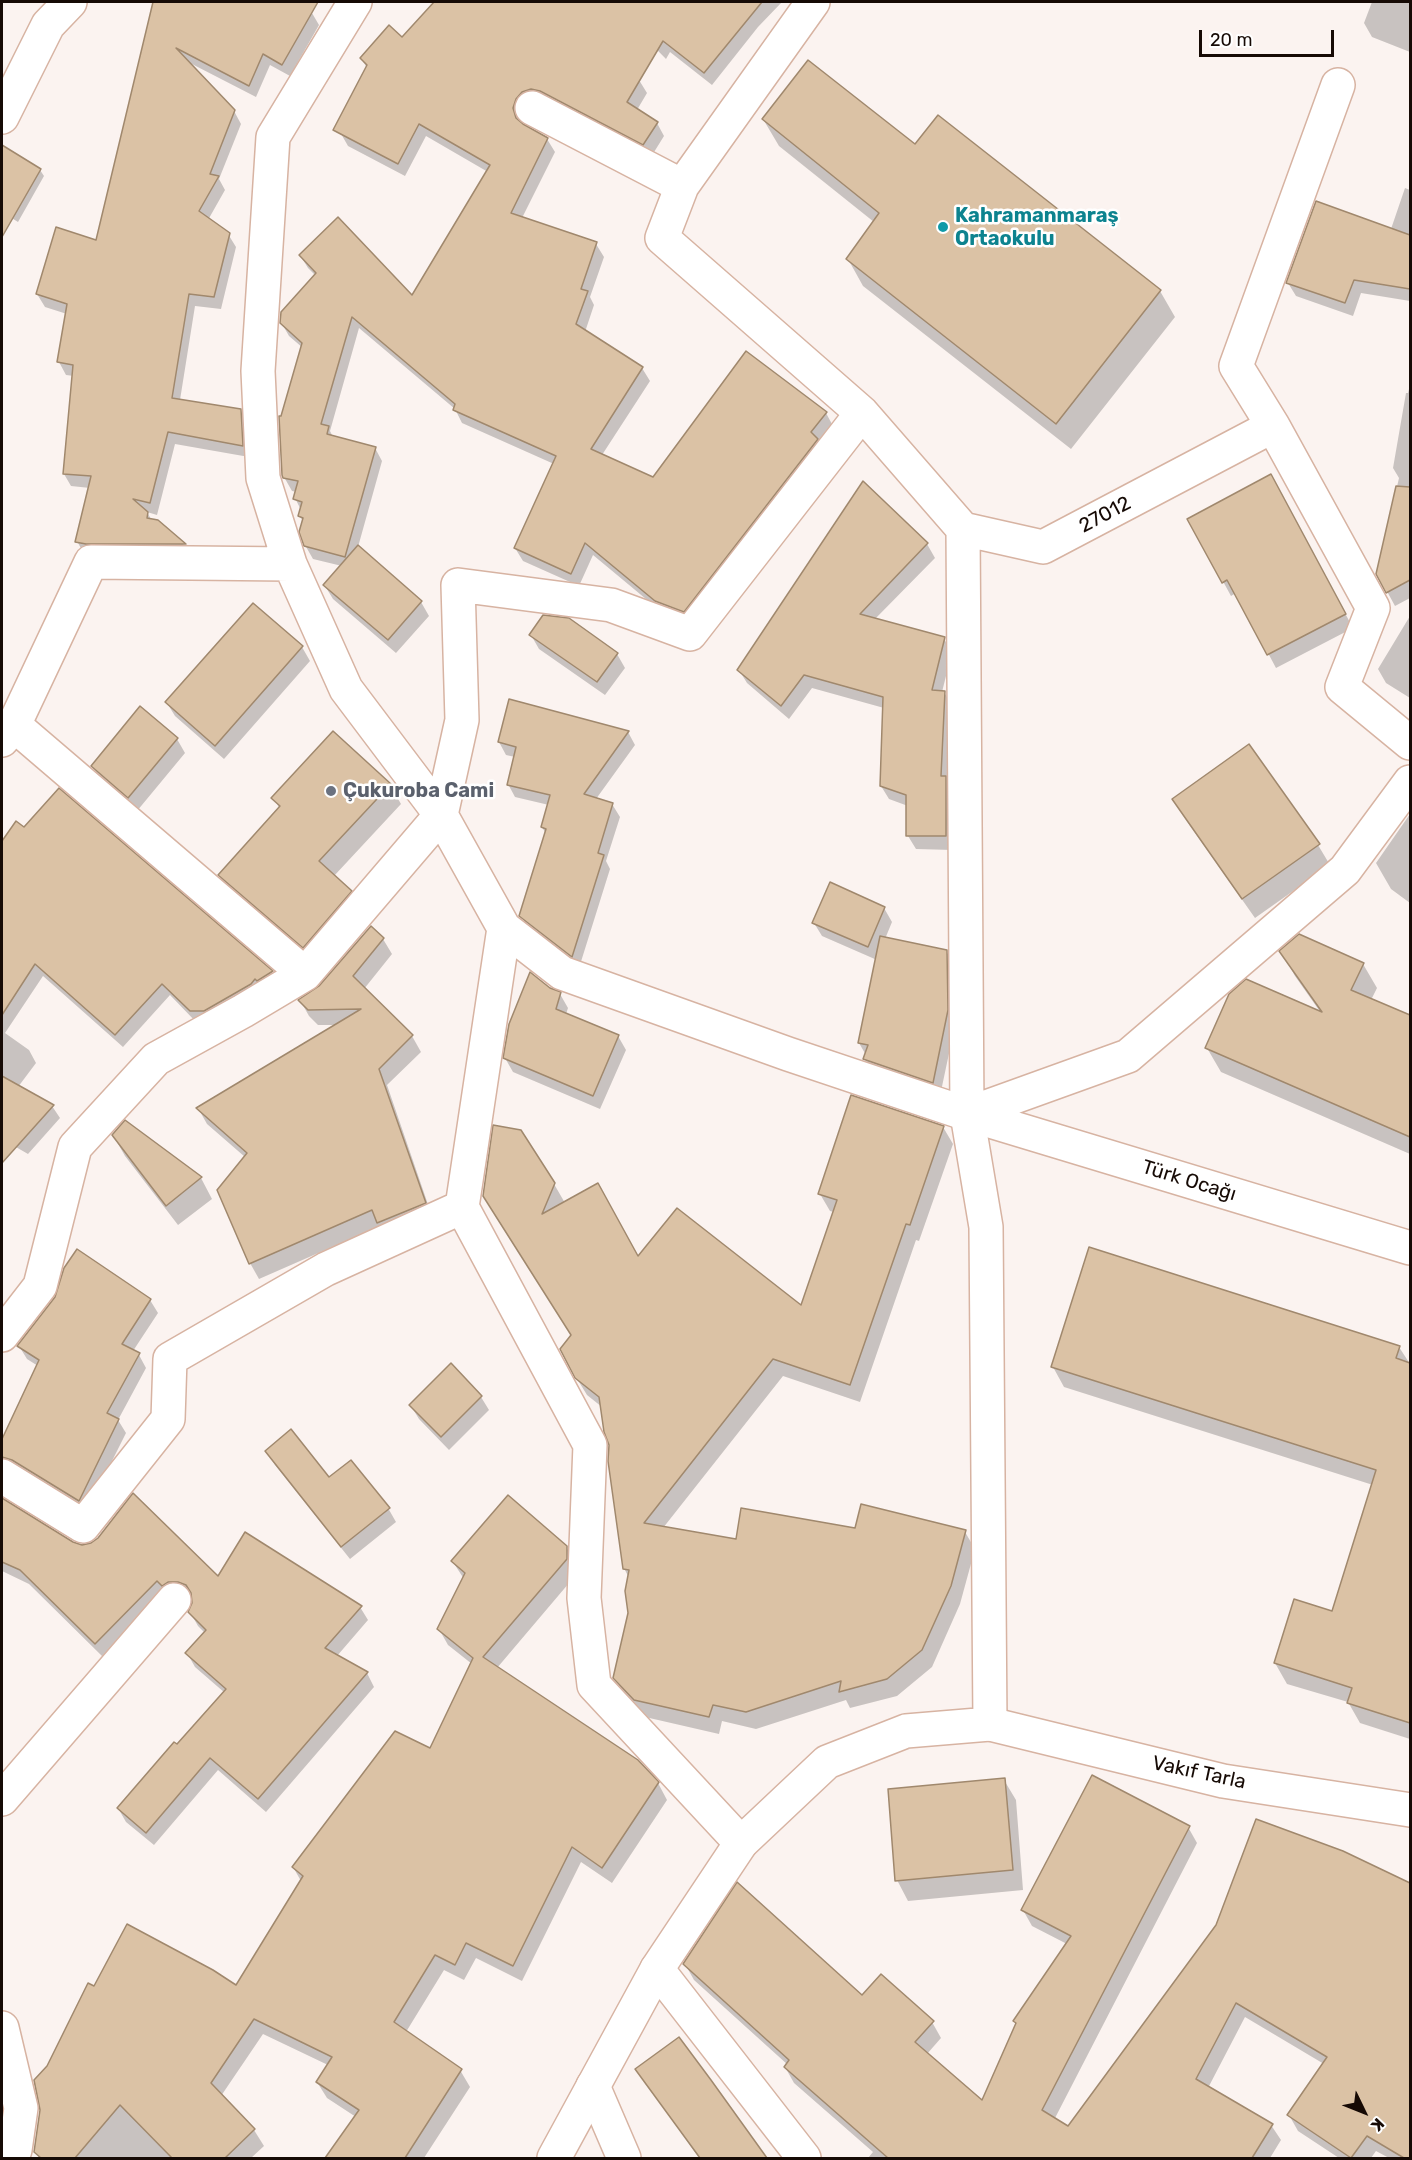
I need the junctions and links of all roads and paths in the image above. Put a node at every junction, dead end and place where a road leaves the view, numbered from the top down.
1 (70, 2) edge
2 (355, 2) edge
3 (813, 2) edge
4 (1338, 85) dead end
5 (532, 108) dead end
6 (2, 117) edge
7 (682, 186) junction
8 (862, 413) junction
9 (1273, 426) junction
10 (963, 529) junction
11 (290, 564) junction
12 (8, 733) edge
13 (1410, 743) edge
14 (1410, 782) edge
15 (441, 816) junction
16 (504, 928) junction
17 (305, 974) junction
18 (968, 1114) junction
19 (462, 1207) junction
20 (1410, 1248) edge
21 (2, 1335) edge
22 (2, 1476) edge
23 (174, 1600) dead end
24 (990, 1724) junction
25 (2, 1799) edge
26 (1410, 1810) edge
27 (741, 1843) junction
28 (657, 1969) junction
29 (2, 2028) edge
30 (592, 2086) junction
31 (10, 2158) edge
32 (554, 2158) edge
33 (624, 2158) edge
34 (804, 2158) edge

1 - 6 street
2 - 11 street
3 - 7 street
4 - 9 street
5 - 7 street
7 - 8 street
8 - 10 street
8 - 15 street
9 - 10 street, 27012
9 - 13 street
10 - 18 street
11 - 12 street
11 - 15 street
12 - 17 street
14 - 18 street
15 - 16 street
15 - 17 street
16 - 18 street, Türk Ocağı
16 - 19 street
17 - 21 street
18 - 20 street, Türk Ocağı
18 - 24 street
19 - 22 street
19 - 27 street
23 - 25 street
24 - 26 street, Vakıf Tarla
24 - 27 street, Vakıf Tarla
27 - 28 street, Vakıf Tarla
28 - 30 street, Vakıf Tarla
28 - 34 street
29 - 31 street
30 - 32 street, Vakıf Tarla
30 - 33 street

